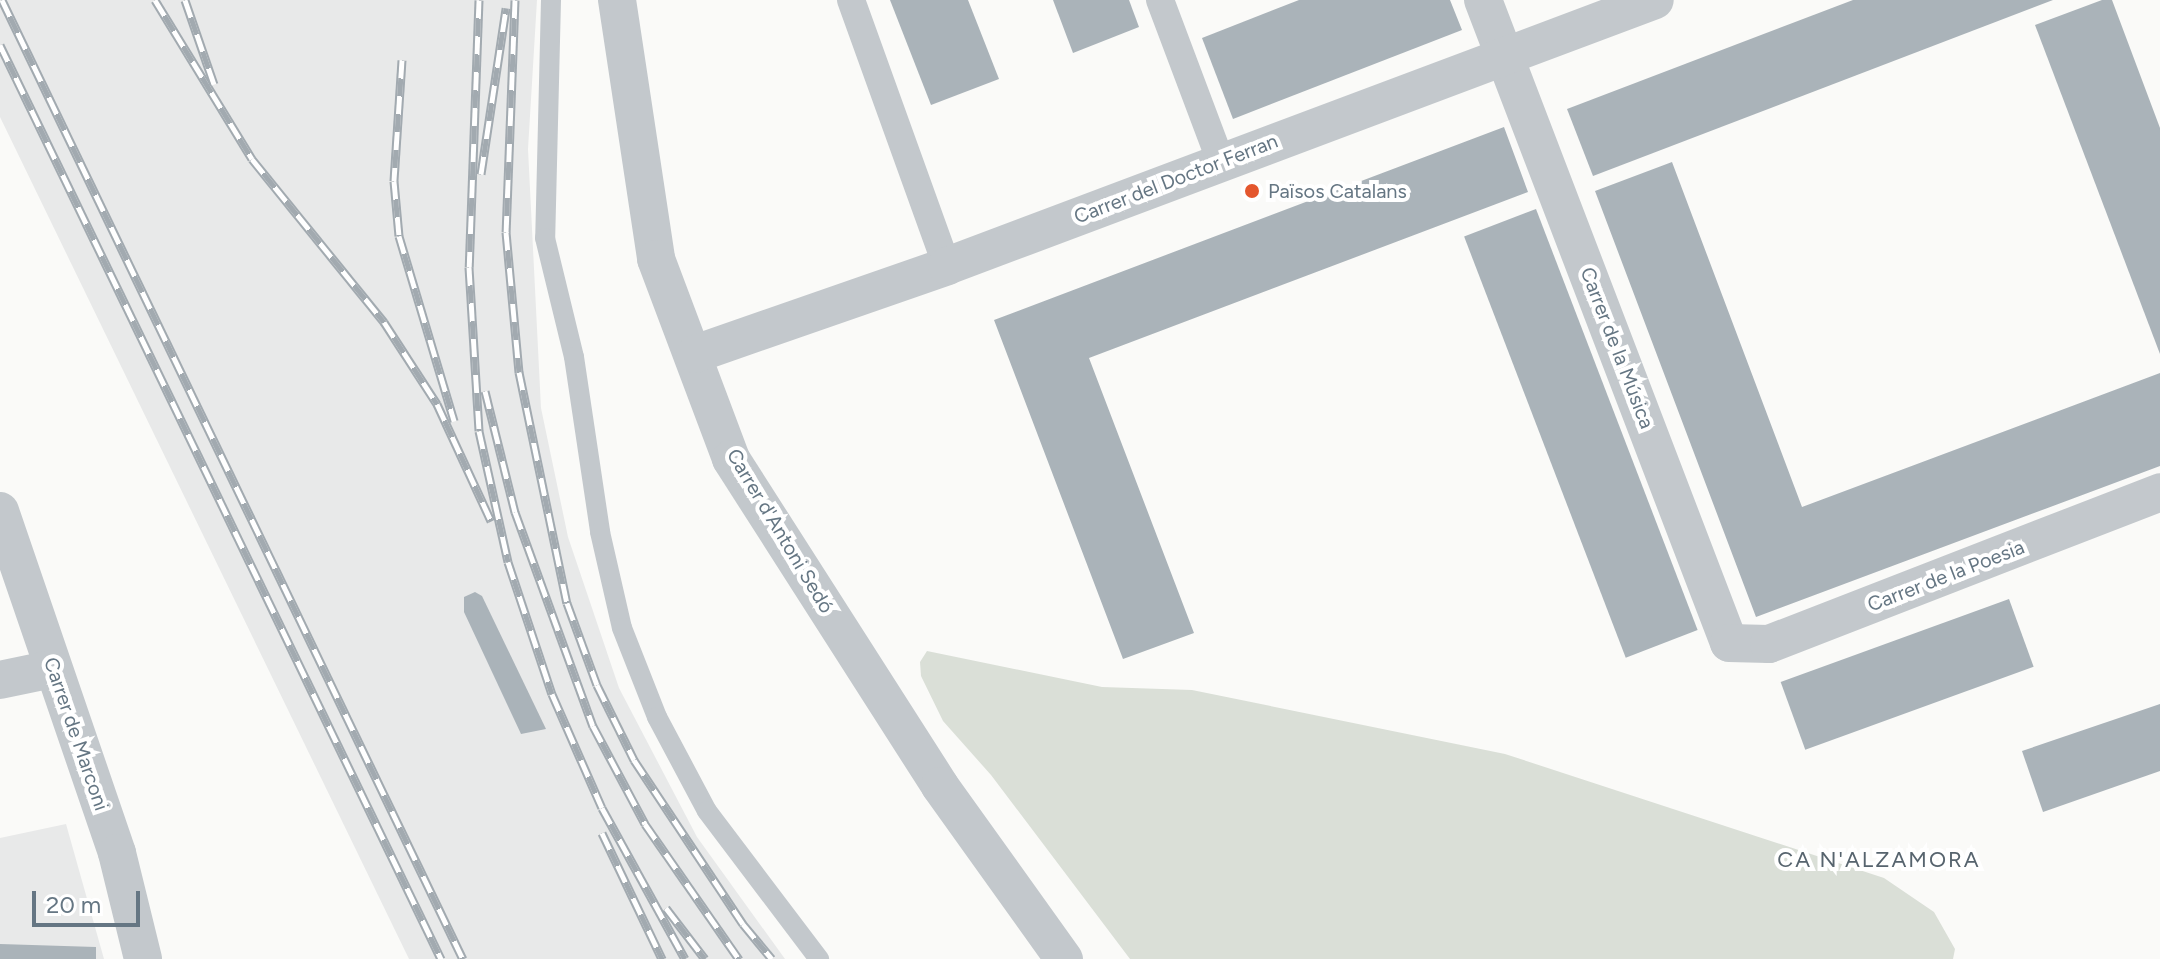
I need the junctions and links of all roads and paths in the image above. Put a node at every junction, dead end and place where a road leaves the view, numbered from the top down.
1 (551, 0) edge
2 (617, 0) edge
3 (851, 0) edge
4 (1160, 0) edge
5 (1483, 0) edge
6 (1655, 0) edge
7 (1504, 54) junction
8 (1221, 162) junction
9 (947, 266) junction
10 (695, 354) junction
11 (2160, 492) edge
12 (0, 511) edge
13 (1729, 643) joint
14 (52, 669) junction
15 (0, 680) edge
16 (143, 959) edge
17 (819, 959) edge
18 (1064, 959) edge

1 - 17 lane
2 - 10 street, Carrer d'Antoni Sedó
3 - 9 street
4 - 8 street
5 - 7 street
6 - 7 street, Carrer del Doctor Ferran
7 - 8 street, Carrer del Doctor Ferran
7 - 13 street, Carrer de la Música
8 - 9 street, Carrer del Doctor Ferran
9 - 10 street, Carrer del Doctor Ferran
10 - 18 street, Carrer d'Antoni Sedó
11 - 13 street, Carrer de la Poesia
12 - 14 street, Carrer de Marconi
14 - 15 street
14 - 16 street, Carrer de Marconi

